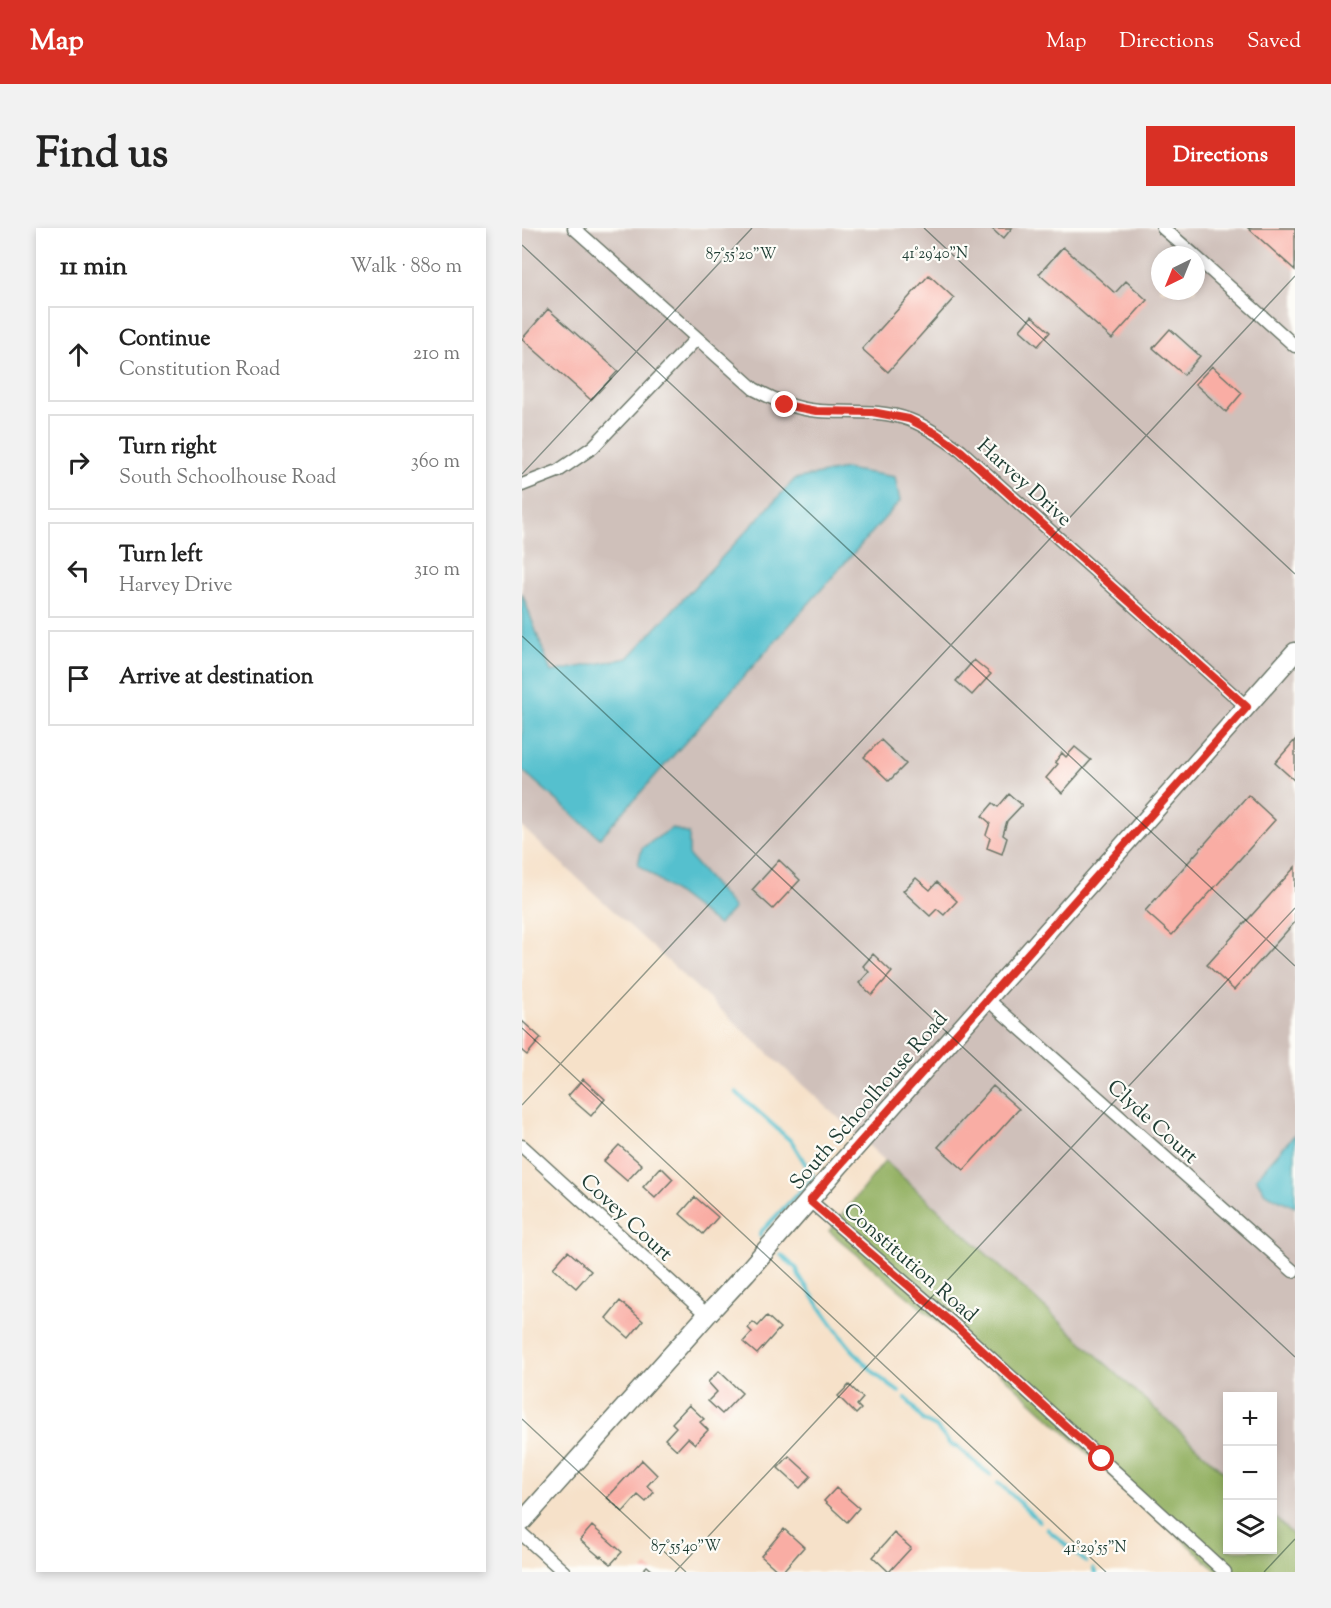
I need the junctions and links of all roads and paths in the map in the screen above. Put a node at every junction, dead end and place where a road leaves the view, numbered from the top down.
1 (574, 228) edge
2 (1163, 228) edge
3 (1184, 246) edge
4 (1205, 265) edge
5 (697, 338) junction
6 (1295, 346) edge
7 (522, 485) edge
8 (1295, 652) edge
9 (1247, 707) junction
10 (987, 999) junction
11 (522, 1146) edge
12 (810, 1201) junction
13 (1293, 1271) dead end
14 (706, 1315) junction
15 (522, 1522) edge
16 (522, 1534) edge
17 (564, 1572) edge
18 (1226, 1572) edge

1 - 5 street, Harvey Drive
2 - 3 street
4 - 6 street
5 - 7 street
5 - 9 street, Harvey Drive
8 - 9 street, South Schoolhouse Road
9 - 10 street, South Schoolhouse Road
10 - 12 street, South Schoolhouse Road
10 - 13 street, Clyde Court
11 - 14 street, Covey Court
12 - 14 street, South Schoolhouse Road
12 - 18 street, Constitution Road
14 - 15 street, South Schoolhouse Road
16 - 17 street

